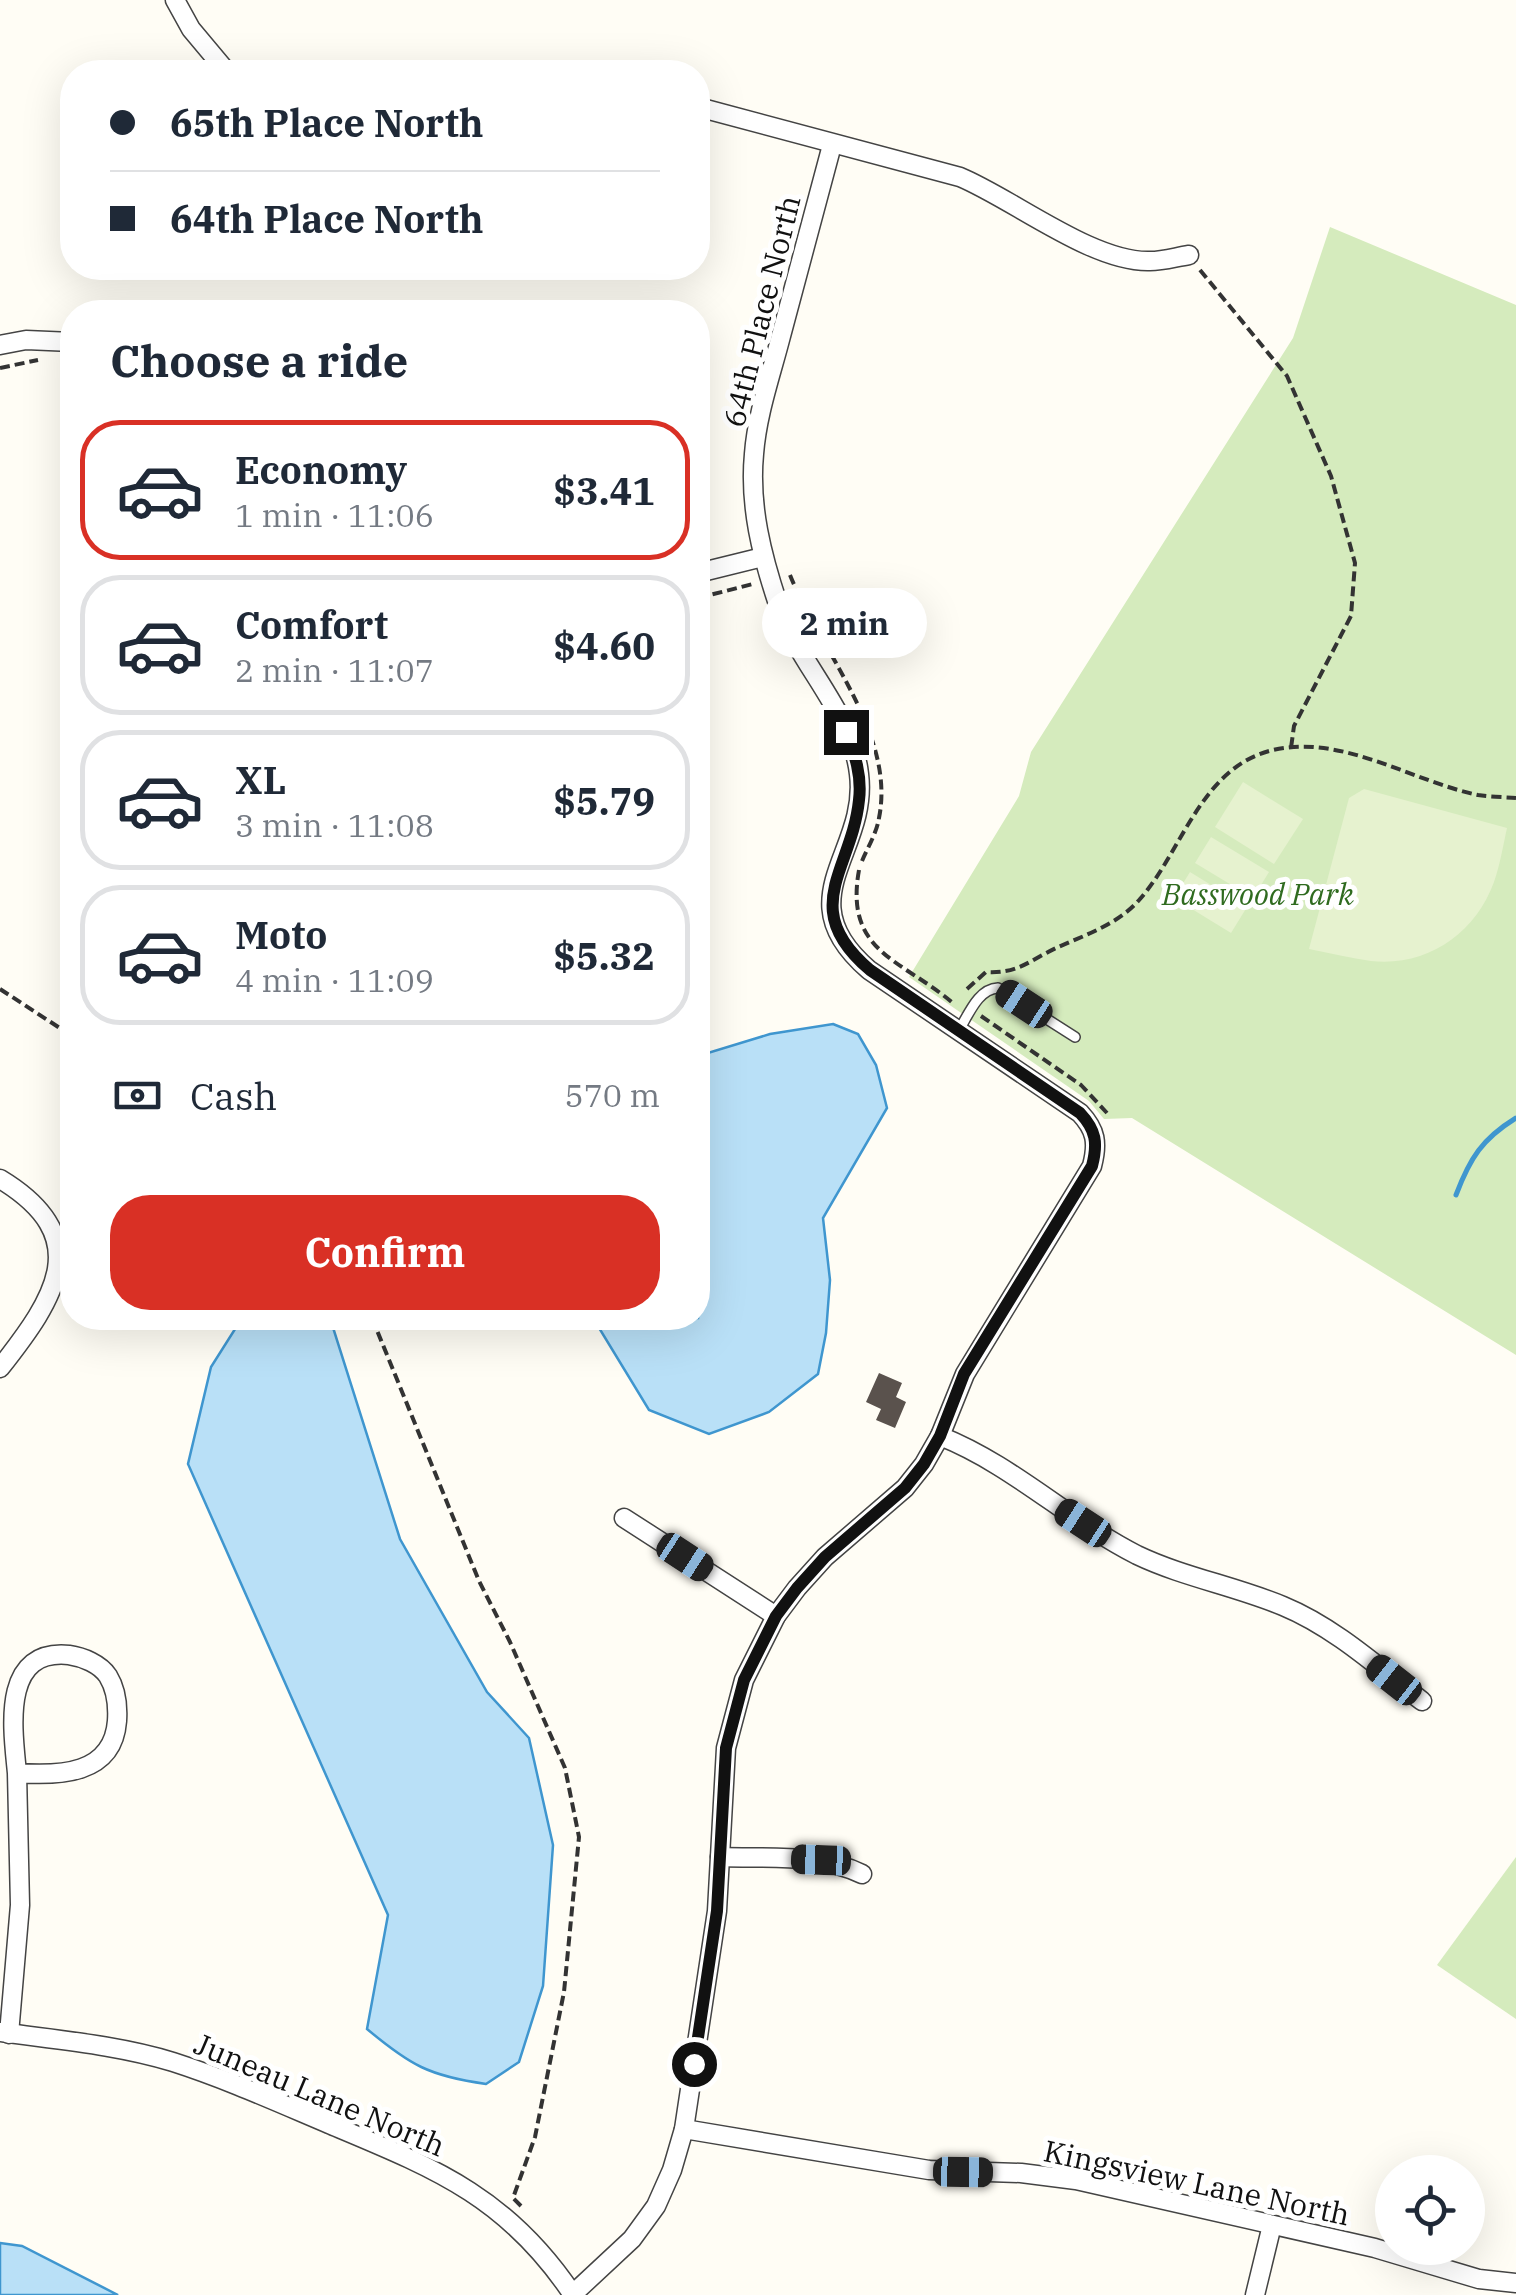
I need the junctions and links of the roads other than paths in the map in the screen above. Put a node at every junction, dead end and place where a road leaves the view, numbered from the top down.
1 (175, 0) edge
2 (217, 60) edge
3 (710, 110) edge
4 (832, 145) junction
5 (1188, 255) road end
6 (60, 341) edge
7 (0, 345) edge
8 (763, 557) junction
9 (710, 570) edge
10 (959, 1030) junction
11 (1075, 1037) dead end
12 (0, 1179) edge
13 (0, 1368) edge
14 (940, 1436) junction
15 (624, 1518) dead end
16 (776, 1616) junction
17 (1422, 1701) dead end
18 (17, 1774) junction
19 (720, 1857) junction
20 (862, 1874) dead end
21 (4, 2033) edge
22 (684, 2129) junction
23 (1272, 2224) junction
24 (1516, 2283) edge
25 (573, 2294) edge
26 (1255, 2295) edge

1 - 2 street
3 - 4 street
4 - 5 street
4 - 8 street, 64th Place North
6 - 7 street
8 - 9 street
8 - 10 street, 64th Place North
10 - 11 lane
10 - 14 street, 64th Place North
12 - 13 street
14 - 16 street
14 - 17 street
15 - 16 street
16 - 19 street
18 - 18 street
18 - 21 street
19 - 20 street
19 - 22 street
21 - 25 street, Juneau Lane North
22 - 23 street, Kingsview Lane North
22 - 25 street
23 - 24 street, Kingsview Lane North
23 - 26 street

